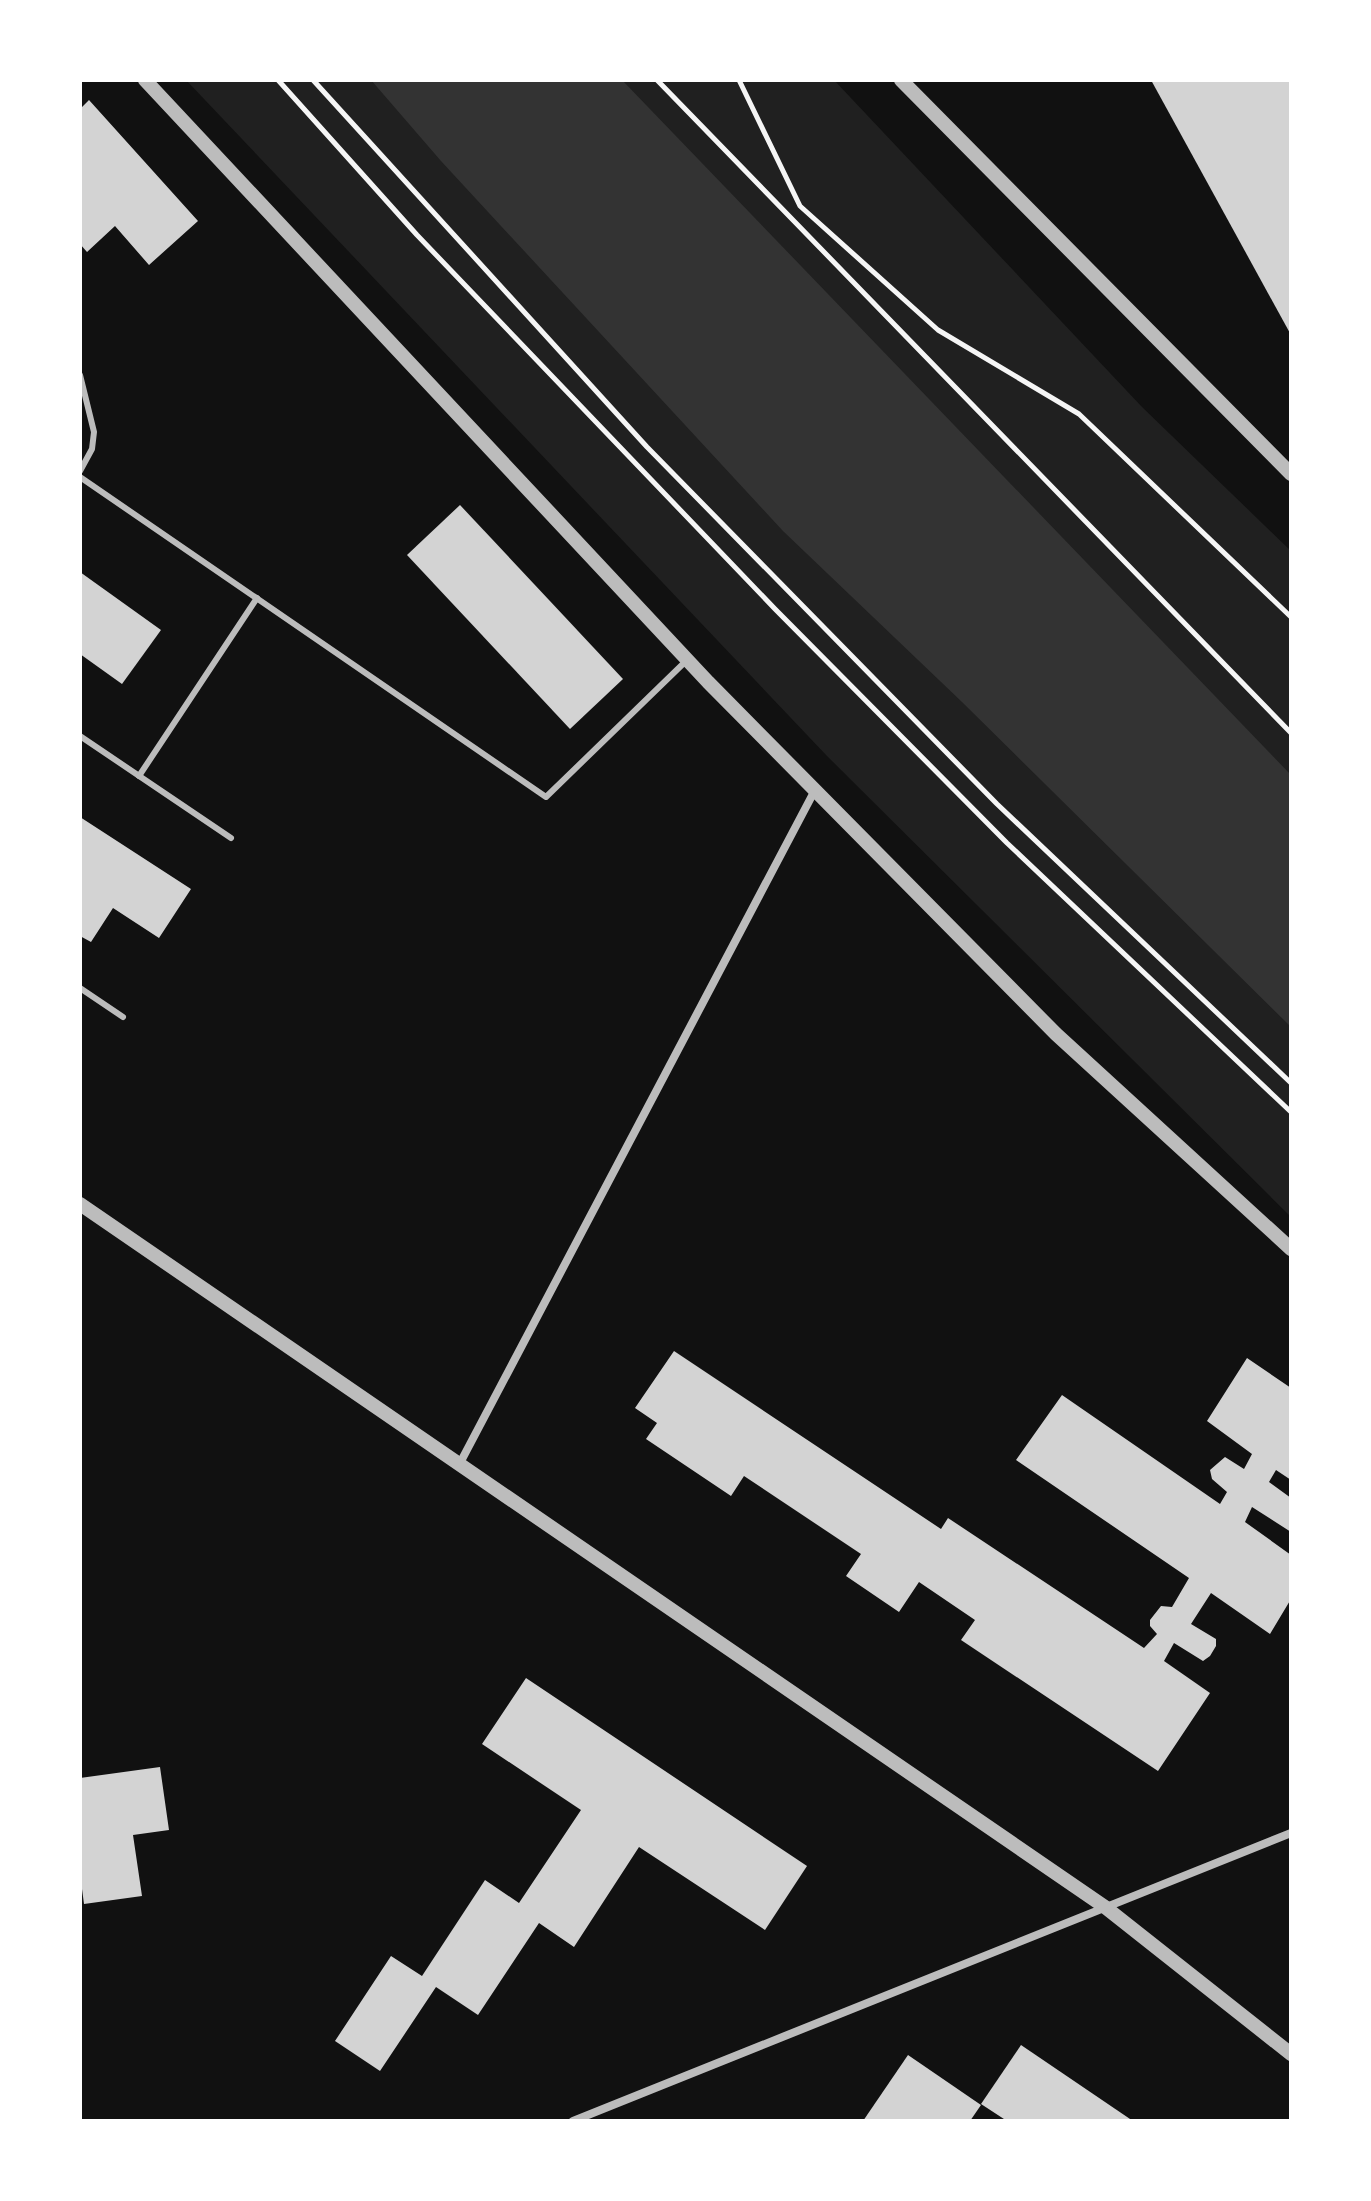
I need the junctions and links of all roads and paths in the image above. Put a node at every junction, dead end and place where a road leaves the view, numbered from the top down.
1 (145, 80) edge
2 (278, 80) edge
3 (313, 80) edge
4 (657, 80) edge
5 (739, 80) edge
6 (925, 80) edge
7 (905, 84) edge
8 (80, 375) edge
9 (80, 474) edge
10 (1291, 474) edge
11 (257, 598) junction
12 (1291, 617) edge
13 (687, 659) junction
14 (1291, 733) edge
15 (80, 736) edge
16 (139, 776) junction
17 (815, 790) junction
18 (231, 838) dead end
19 (80, 988) edge
20 (123, 1017) dead end
21 (1291, 1083) edge
22 (1291, 1112) edge
23 (80, 1204) edge
24 (1291, 1249) edge
25 (459, 1465) junction
26 (1291, 1833) edge
27 (1105, 1907) junction
28 (1291, 2054) edge
29 (573, 2121) edge

1 - 13 street
2 - 22 path
3 - 21 path
4 - 14 path
5 - 12 path
6 - 7 street
7 - 10 street
8 - 9 lane
9 - 11 lane
11 - 13 lane
11 - 16 lane
13 - 17 street
15 - 16 lane
16 - 18 lane
17 - 24 street
17 - 25 street
19 - 20 lane
23 - 25 street
25 - 27 street
26 - 27 street
27 - 28 street
27 - 29 street

